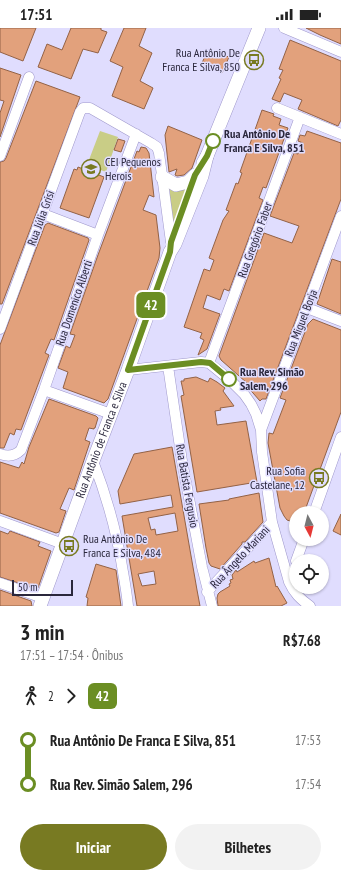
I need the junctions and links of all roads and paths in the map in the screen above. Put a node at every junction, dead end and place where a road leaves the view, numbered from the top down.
1 (259, 28) edge
2 (284, 28) edge
3 (341, 52) edge
4 (29, 77) dead end
5 (277, 108) dead end
6 (300, 117) junction
7 (136, 134) junction
8 (341, 134) edge
9 (0, 156) edge
10 (207, 156) junction
11 (195, 175) junction
12 (162, 177) junction
13 (43, 214) junction
14 (341, 216) edge
15 (98, 235) junction
16 (172, 246) junction
17 (307, 308) junction
18 (341, 321) edge
19 (0, 329) edge
20 (210, 363) junction
21 (168, 366) junction
22 (128, 370) junction
23 (44, 390) junction
24 (111, 414) junction
25 (261, 430) junction
26 (341, 438) edge
27 (0, 454) edge
28 (93, 461) junction
29 (317, 506) edge
30 (0, 521) edge
31 (272, 522) junction
32 (63, 544) junction
33 (289, 582) edge
34 (0, 583) edge
35 (207, 592) junction
36 (296, 594) edge
37 (42, 602) edge
38 (128, 606) edge
39 (212, 606) edge
40 (310, 606) edge

1 - 10 main road, Rua Antônio de Franca e Silva
2 - 3 street
4 - 9 street
5 - 6 street
6 - 8 street
6 - 20 street, Rua Gregório Faber
7 - 12 street
7 - 13 street, Rua Júlia Grisi
7 - 15 street, Rua Domenico Alberti
10 - 11 main road, Rua Antônio de Franca e Silva
10 - 16 main road, Rua Antônio de Franca e Silva
11 - 12 main road
11 - 16 main road, Rua Antônio de Franca e Silva
12 - 16 street
13 - 15 street
13 - 19 street, Rua Júlia Grisi
14 - 17 street, Rua Miguel Borja
15 - 23 street, Rua Domenico Alberti
16 - 22 main road, Rua Antônio de Franca e Silva
17 - 18 street
17 - 25 street, Rua Miguel Borja
20 - 21 street
20 - 25 street
21 - 22 street
21 - 35 street, Rua Batista Fergusio
22 - 24 main road, Rua Antônio de Franca e Silva
23 - 24 street
23 - 27 street, Rua Domenico Alberti
24 - 28 main road, Rua Antônio de Franca e Silva
25 - 31 street
26 - 29 street
28 - 32 main road, Rua Antônio de Franca e Silva
28 - 38 street
30 - 32 street
31 - 33 street
31 - 35 street, Rua Ângelo Mariani
32 - 37 main road, Rua Antônio de Franca e Silva
34 - 37 street
35 - 39 street, Rua Batista Fergusio
36 - 40 street

